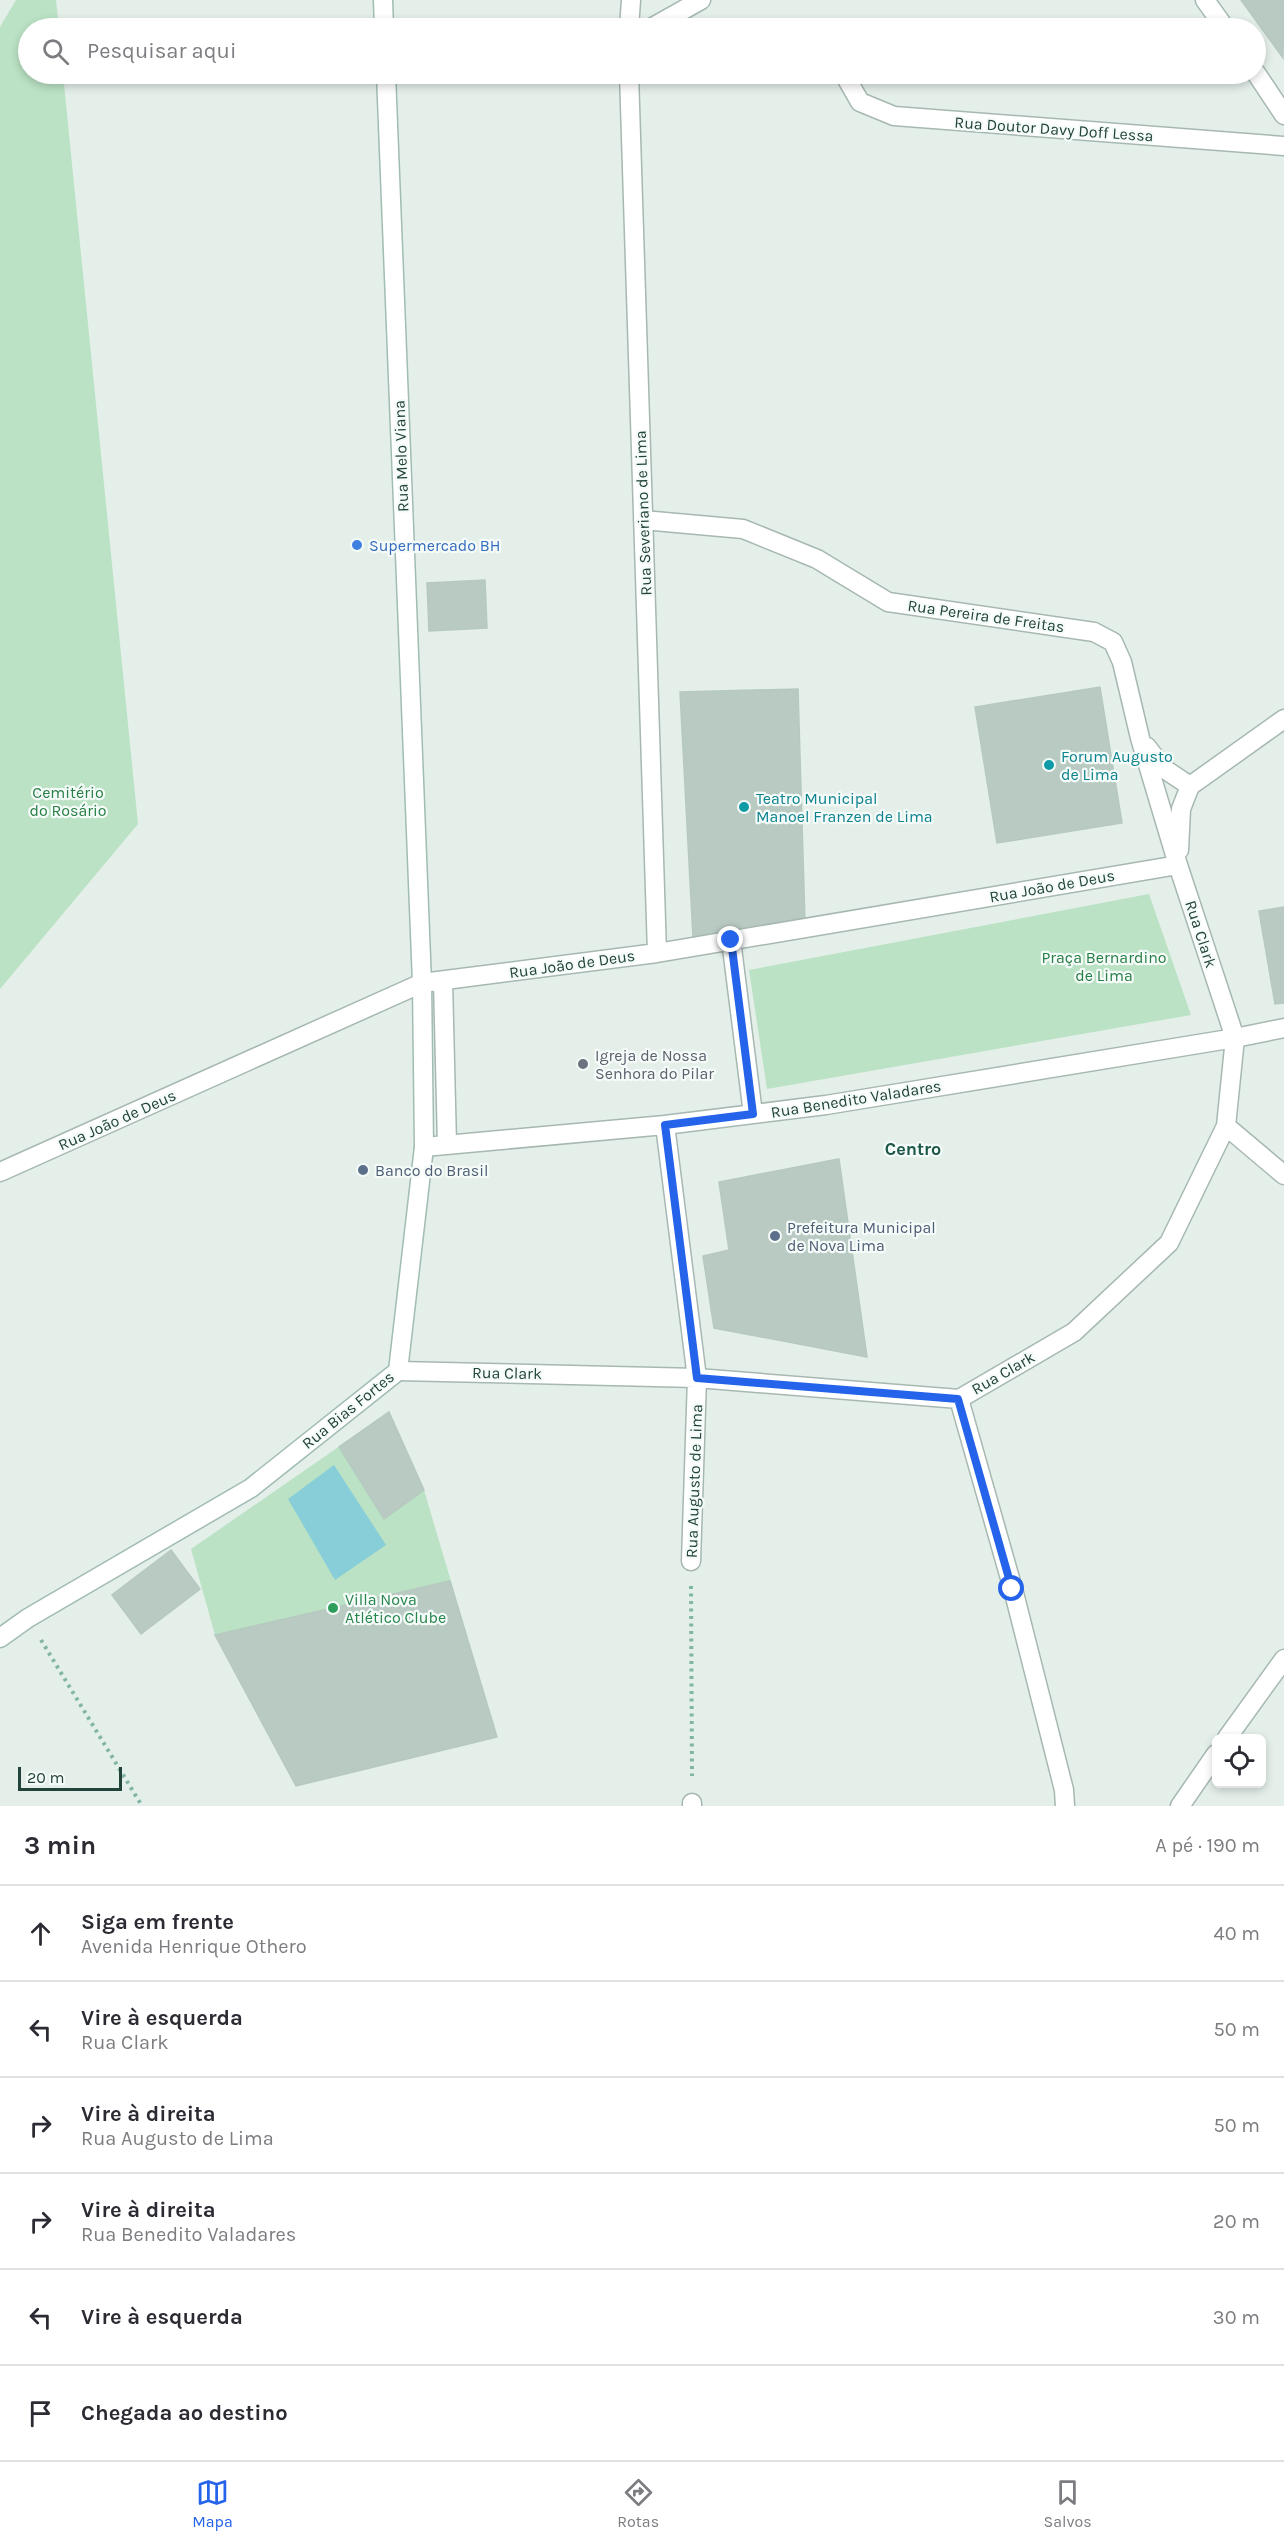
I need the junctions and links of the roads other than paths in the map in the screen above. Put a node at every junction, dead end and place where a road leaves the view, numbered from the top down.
1 (383, 0) edge
2 (630, 0) edge
3 (701, 0) edge
4 (1205, 0) edge
5 (384, 18) edge
6 (629, 18) edge
7 (669, 18) edge
8 (1218, 18) edge
9 (386, 84) edge
10 (630, 84) edge
11 (850, 84) edge
12 (1263, 84) edge
13 (1284, 115) edge
14 (1284, 147) edge
15 (643, 520) junction
16 (1284, 719) edge
17 (1140, 738) junction
18 (1190, 786) junction
19 (1178, 865) junction
20 (731, 940) junction
21 (657, 953) junction
22 (443, 981) junction
23 (422, 983) junction
24 (1284, 1028) edge
25 (1236, 1038) junction
26 (753, 1114) junction
27 (665, 1125) junction
28 (1226, 1126) junction
29 (447, 1145) junction
30 (424, 1147) junction
31 (0, 1172) edge
32 (1284, 1176) edge
33 (398, 1371) junction
34 (697, 1378) junction
35 (958, 1399) junction
36 (691, 1561) road end
37 (0, 1638) edge
38 (1284, 1659) edge
39 (1230, 1734) edge
40 (1212, 1760) edge
41 (1065, 1806) edge
42 (1180, 1806) edge

1 - 5 street
2 - 6 street
3 - 7 street
4 - 8 street
9 - 23 street, Rua Melo Viana
10 - 15 street, Rua Severiano de Lima
11 - 14 street, Rua Doutor Davy Doff Lessa
12 - 13 street
15 - 17 street, Rua Pereira de Freitas
15 - 21 street, Rua Severiano de Lima
16 - 18 street
17 - 18 street
17 - 19 street, Rua Pereira de Freitas
18 - 19 street
19 - 20 street, Rua João de Deus
19 - 25 street, Rua Clark
20 - 21 street, Rua João de Deus
20 - 26 street
21 - 22 street, Rua João de Deus
22 - 23 street, Rua João de Deus
22 - 29 street
23 - 30 street, Rua Bias Fortes
23 - 31 street, Rua João de Deus
24 - 25 street, Rua Benedito Valadares
25 - 26 street, Rua Benedito Valadares
25 - 28 street, Rua Clark
26 - 27 street, Rua Benedito Valadares
27 - 29 street, Rua Benedito Valadares
27 - 34 street, Rua Augusto de Lima
28 - 32 street
28 - 35 street, Rua Clark
29 - 30 street, Rua Benedito Valadares
30 - 33 street, Rua Bias Fortes
33 - 34 street, Rua Clark
33 - 37 street, Rua Bias Fortes
34 - 35 street, Rua Clark
34 - 36 street, Rua Augusto de Lima
35 - 41 street
38 - 39 street
40 - 42 street

